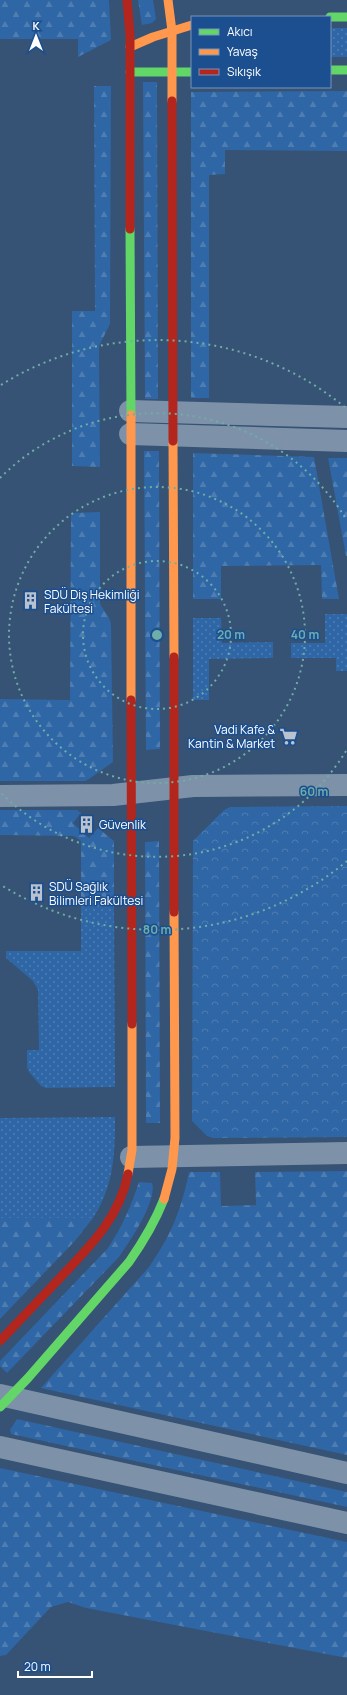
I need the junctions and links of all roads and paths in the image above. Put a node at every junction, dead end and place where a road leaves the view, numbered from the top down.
1 (127, 0) edge
2 (168, 0) edge
3 (331, 17) edge
4 (347, 17) edge
5 (191, 25) edge
6 (172, 31) junction
7 (130, 47) junction
8 (331, 70) edge
9 (347, 70) edge
10 (130, 72) junction
11 (172, 72) junction
12 (191, 72) edge
13 (130, 410) junction
14 (173, 411) junction
15 (347, 417) edge
16 (130, 434) junction
17 (173, 436) junction
18 (347, 441) edge
19 (347, 785) edge
20 (174, 788) junction
21 (131, 794) junction
22 (0, 796) edge
23 (347, 1153) edge
24 (174, 1156) junction
25 (131, 1157) junction
26 (0, 1341) edge
27 (3, 1400) edge
28 (0, 1447) edge
29 (347, 1473) edge
30 (347, 1523) edge

1 - 7 street
2 - 6 street
3 - 4 street
5 - 6 street
6 - 7 street
6 - 11 street
7 - 10 street
8 - 9 street
10 - 11 street
10 - 13 street
11 - 12 street
11 - 14 street
13 - 14 street
13 - 16 street
14 - 15 street
14 - 17 street
16 - 17 street
16 - 21 street
17 - 18 street
17 - 20 street
19 - 20 street
20 - 21 street
20 - 24 street
21 - 22 street
21 - 25 street
23 - 24 street
24 - 25 street
24 - 27 street
25 - 26 street
27 - 29 street
28 - 30 street

